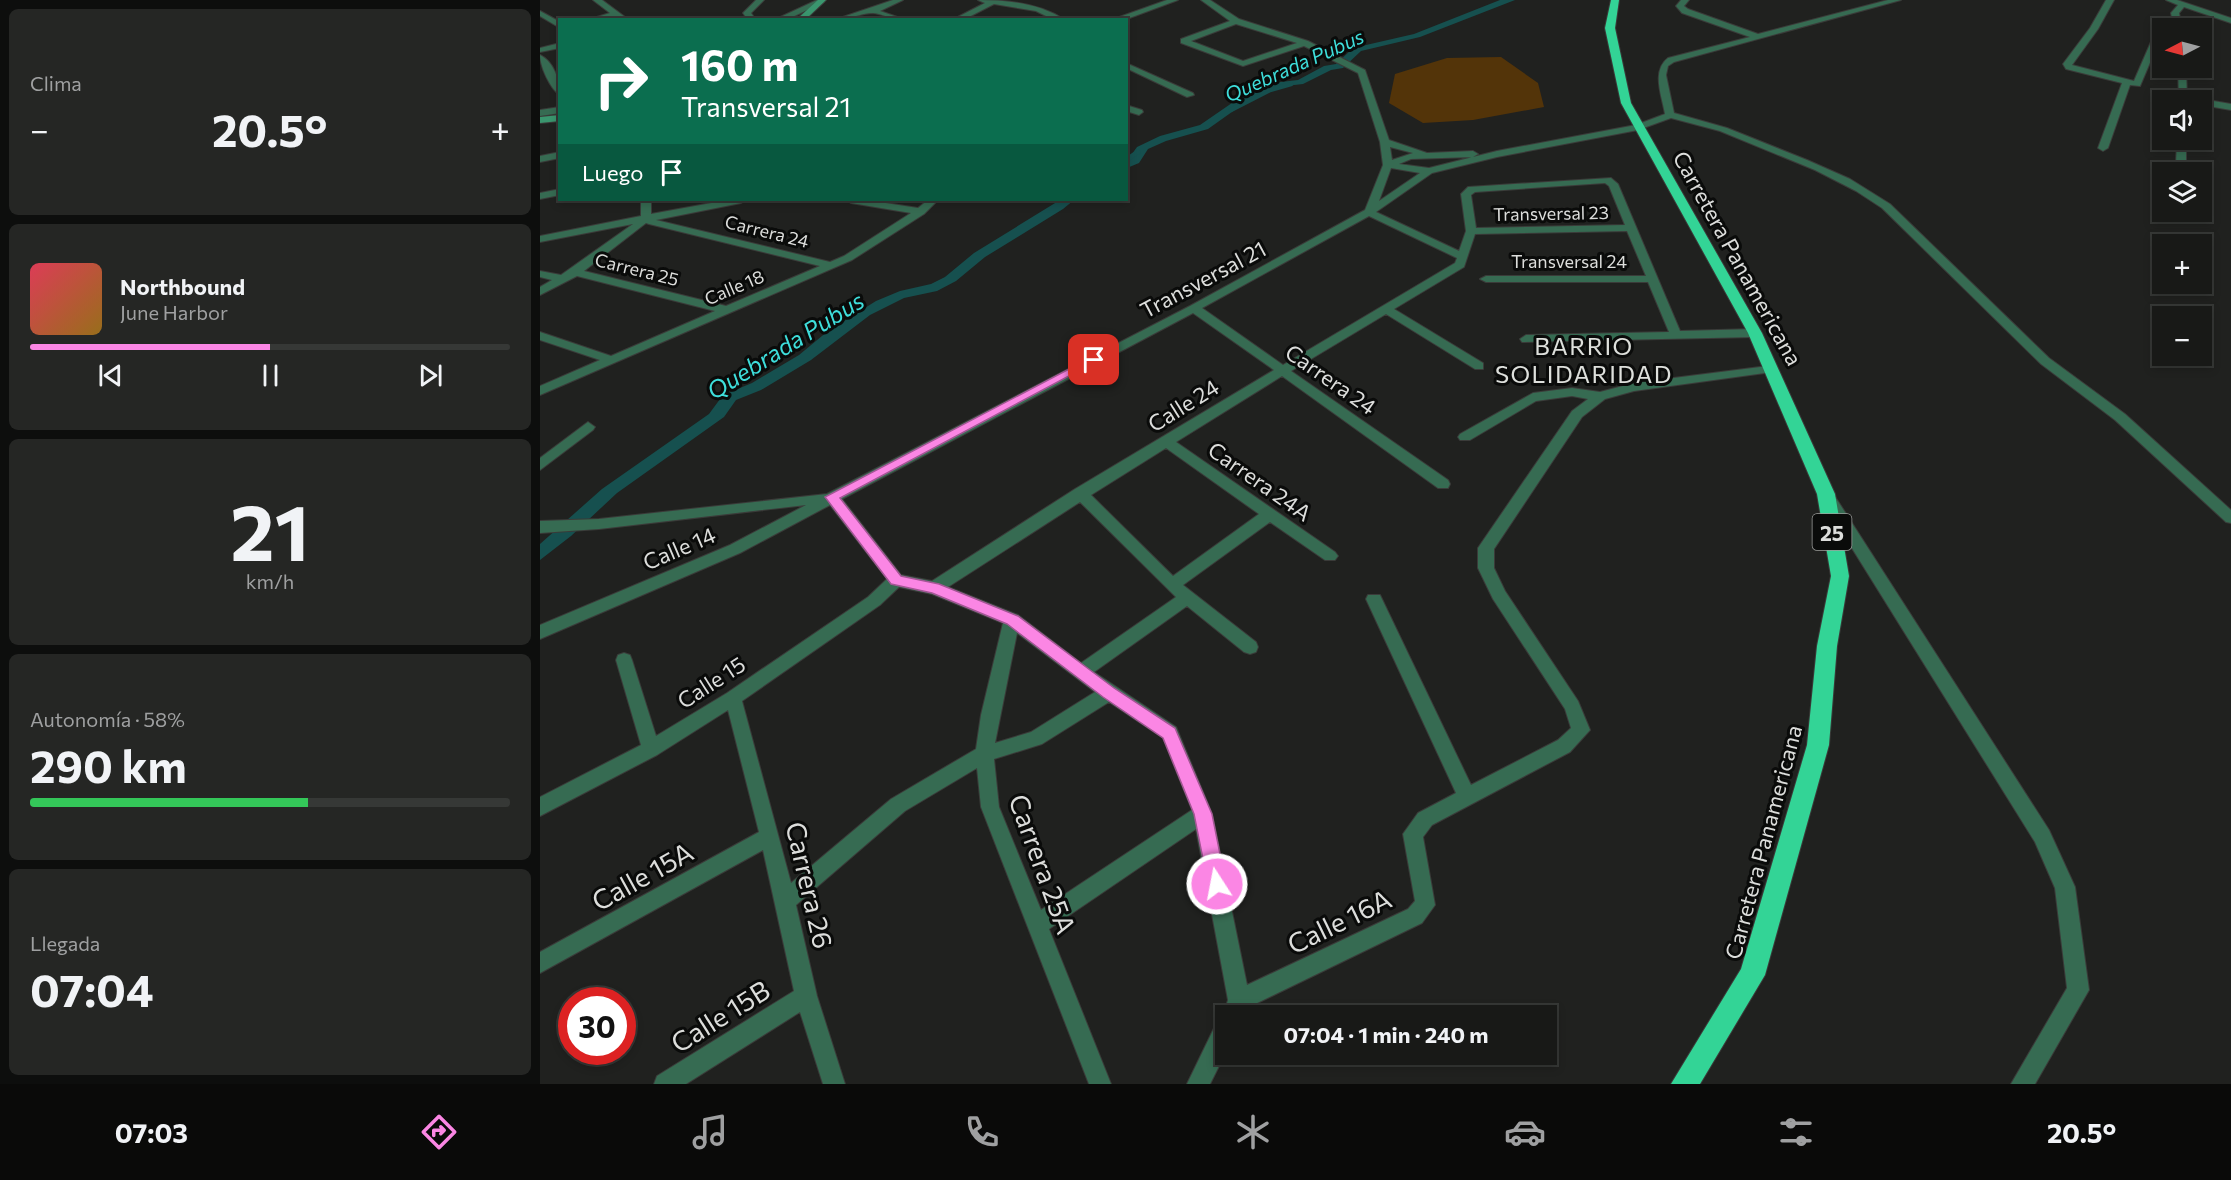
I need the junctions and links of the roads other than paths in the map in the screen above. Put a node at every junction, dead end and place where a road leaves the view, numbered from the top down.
1 (597, 0) edge
2 (760, 0) edge
3 (899, 0) edge
4 (982, 0) edge
5 (1174, 0) edge
6 (1205, 0) edge
7 (1615, 0) edge
8 (1685, 0) edge
9 (1897, 0) edge
10 (2110, 0) edge
11 (2170, 0) edge
12 (821, 1) edge
13 (993, 2) junction
14 (2183, 4) junction
15 (873, 11) junction
16 (540, 13) edge
17 (616, 14) junction
18 (750, 16) edge
19 (599, 18) edge
20 (622, 18) edge
21 (783, 18) edge
22 (802, 18) edge
23 (846, 18) edge
24 (896, 18) edge
25 (960, 18) edge
26 (1057, 18) edge
27 (1121, 18) edge
28 (2176, 18) edge
29 (1236, 21) junction
30 (2231, 21) edge
31 (555, 25) edge
32 (540, 26) edge
33 (1755, 36) junction
34 (1305, 43) junction
35 (558, 46) edge
36 (2152, 49) edge
37 (540, 50) edge
38 (540, 57) edge
39 (1128, 65) edge
40 (2126, 83) junction
41 (558, 90) edge
42 (1190, 95) dead end
43 (2212, 104) edge
44 (2231, 107) edge
45 (1128, 109) edge
46 (558, 110) edge
47 (1139, 112) dead end
48 (540, 113) edge
49 (1670, 115) junction
50 (558, 118) edge
51 (540, 120) edge
52 (1638, 127) junction
53 (1385, 142) junction
54 (2103, 148) dead end
55 (1428, 154) junction
56 (1497, 154) junction
57 (558, 155) edge
58 (540, 159) edge
59 (1388, 165) junction
60 (1429, 171) junction
61 (558, 192) edge
62 (540, 196) edge
63 (646, 201) edge
64 (736, 201) edge
65 (857, 201) edge
66 (932, 201) edge
67 (920, 212) junction
68 (1369, 212) junction
69 (646, 220) junction
70 (1632, 228) junction
71 (1471, 231) junction
72 (540, 239) edge
73 (1461, 261) junction
74 (830, 265) junction
75 (575, 272) junction
76 (540, 274) edge
77 (562, 279) junction
78 (1486, 279) dead end
79 (1652, 279) junction
80 (540, 291) edge
81 (1194, 308) junction
82 (1385, 308) junction
83 (726, 310) junction
84 (1755, 333) junction
85 (1676, 335) junction
86 (540, 336) edge
87 (1526, 339) dead end
88 (609, 359) junction
89 (1479, 366) dead end
90 (1772, 368) junction
91 (1281, 369) junction
92 (540, 391) edge
93 (1600, 396) junction
94 (588, 427) dead end
95 (1465, 437) dead end
96 (1165, 441) junction
97 (540, 465) edge
98 (1443, 484) dead end
99 (1080, 493) junction
100 (1826, 494) junction
101 (832, 497) junction
102 (1270, 514) junction
103 (2231, 518) edge
104 (540, 527) edge
105 (1330, 556) dead end
106 (896, 580) junction
107 (1172, 585) junction
108 (934, 588) junction
109 (1187, 597) junction
110 (1374, 599) dead end
111 (1012, 620) junction
112 (540, 632) edge
113 (1250, 647) dead end
114 (624, 660) dead end
115 (1082, 672) junction
116 (1109, 693) junction
117 (733, 698) junction
118 (651, 749) junction
119 (984, 754) junction
120 (1467, 797) junction
121 (540, 807) edge
122 (1203, 814) junction
123 (771, 836) junction
124 (785, 902) junction
125 (1036, 925) junction
126 (540, 963) edge
127 (806, 996) junction
128 (1235, 1005) edge
129 (1242, 1005) edge
130 (1215, 1050) edge
131 (665, 1084) edge
132 (834, 1084) edge
133 (1100, 1084) edge
134 (1198, 1084) edge
135 (1685, 1084) edge
136 (2022, 1084) edge

1 - 17 street
2 - 18 street
3 - 15 street
4 - 13 street
5 - 27 street
6 - 29 street
7 - 52 highway, Carretera Panamericana / 25
8 - 33 street
9 - 33 street
10 - 40 street
11 - 14 street
12 - 21 street
12 - 22 street
13 - 25 street
13 - 26 street
14 - 28 street
14 - 30 street
15 - 23 street
15 - 24 street
16 - 31 street
17 - 19 street
17 - 20 street
29 - 34 street
29 - 34 street
31 - 32 street
33 - 49 street
34 - 53 street
35 - 37 street
36 - 40 street
38 - 41 street
39 - 42 street
40 - 54 street
43 - 44 street
45 - 47 street
46 - 48 street
49 - 52 street, Transversal 21
49 - 103 street
50 - 51 street
52 - 56 street, Transversal 21
52 - 84 highway, Carretera Panamericana / 25
53 - 55 street
53 - 59 street
55 - 56 street, Transversal 21
55 - 59 street, Transversal 21
56 - 60 street, Transversal 21
57 - 58 street
59 - 60 street, Transversal 21
59 - 68 street
60 - 68 street, Transversal 21
61 - 62 street
63 - 69 street
64 - 69 street
65 - 67 street
66 - 67 street, Calle 18
67 - 74 street, Calle 18
68 - 73 street
68 - 81 street, Transversal 21
69 - 72 street
69 - 74 street, Carrera 24
69 - 75 street
70 - 71 street, Transversal 23
70 - 71 street
70 - 79 street
71 - 73 street
73 - 82 street, Calle 24
74 - 83 street, Calle 18
75 - 77 street
75 - 83 street, Carrera 25
76 - 77 street, Carrera 25
77 - 80 street
78 - 79 street, Transversal 24
79 - 85 street
81 - 91 street, Carrera 24
81 - 101 street, Transversal 21
82 - 89 street
82 - 91 street, Calle 24
83 - 88 street, Calle 18
84 - 85 street
84 - 90 highway, Carretera Panamericana / 25
85 - 87 street
86 - 88 street
88 - 92 street, Calle 18
90 - 93 street
90 - 100 highway, Carretera Panamericana / 25
91 - 96 street, Calle 24
91 - 98 street, Carrera 24
93 - 95 street
93 - 120 street, Calle 16A
94 - 97 street
96 - 99 street, Calle 24
96 - 102 street, Carrera 24A
99 - 107 street
99 - 108 street, Calle 24
100 - 135 highway, Carretera Panamericana / 25
100 - 136 street
101 - 104 street
101 - 106 street
101 - 112 street, Calle 14
102 - 105 street, Carrera 24A
102 - 107 street
106 - 108 street
106 - 117 street, Calle 15
107 - 109 street
108 - 111 street
109 - 113 street
109 - 115 street
110 - 120 street
111 - 115 street
111 - 119 street, Carrera 25A
114 - 118 street
115 - 116 street
116 - 119 street
116 - 122 street
117 - 118 street, Calle 15
117 - 123 street, Carrera 26
118 - 121 street, Calle 15
119 - 124 street
119 - 125 street, Carrera 25A
120 - 129 street, Calle 16A
122 - 125 street
122 - 128 street
123 - 124 street, Carrera 26
123 - 126 street, Calle 15A
124 - 127 street, Carrera 26
125 - 133 street, Carrera 25A
127 - 131 street, Calle 15B
127 - 132 street, Carrera 26
130 - 134 street

